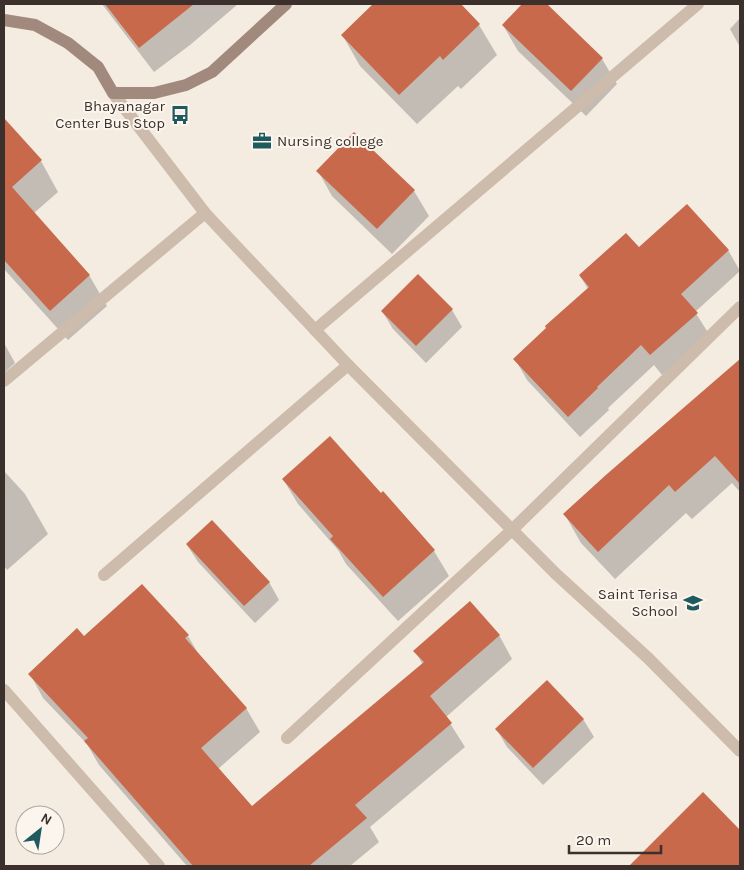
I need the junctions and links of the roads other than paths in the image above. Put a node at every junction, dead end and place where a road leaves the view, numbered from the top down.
1 (286, 4) edge
2 (698, 4) edge
3 (4, 20) edge
4 (113, 93) junction
5 (205, 213) junction
6 (740, 307) edge
7 (315, 330) junction
8 (348, 365) junction
9 (4, 381) edge
10 (512, 530) junction
11 (104, 575) dead end
12 (4, 690) edge
13 (288, 738) dead end
14 (740, 751) edge
15 (159, 866) edge

1 - 4 main road
2 - 7 street
3 - 4 main road
4 - 5 street
5 - 7 street
5 - 9 street
6 - 10 street
7 - 8 street
8 - 10 street
8 - 11 street
10 - 13 street
10 - 14 street
12 - 15 street

